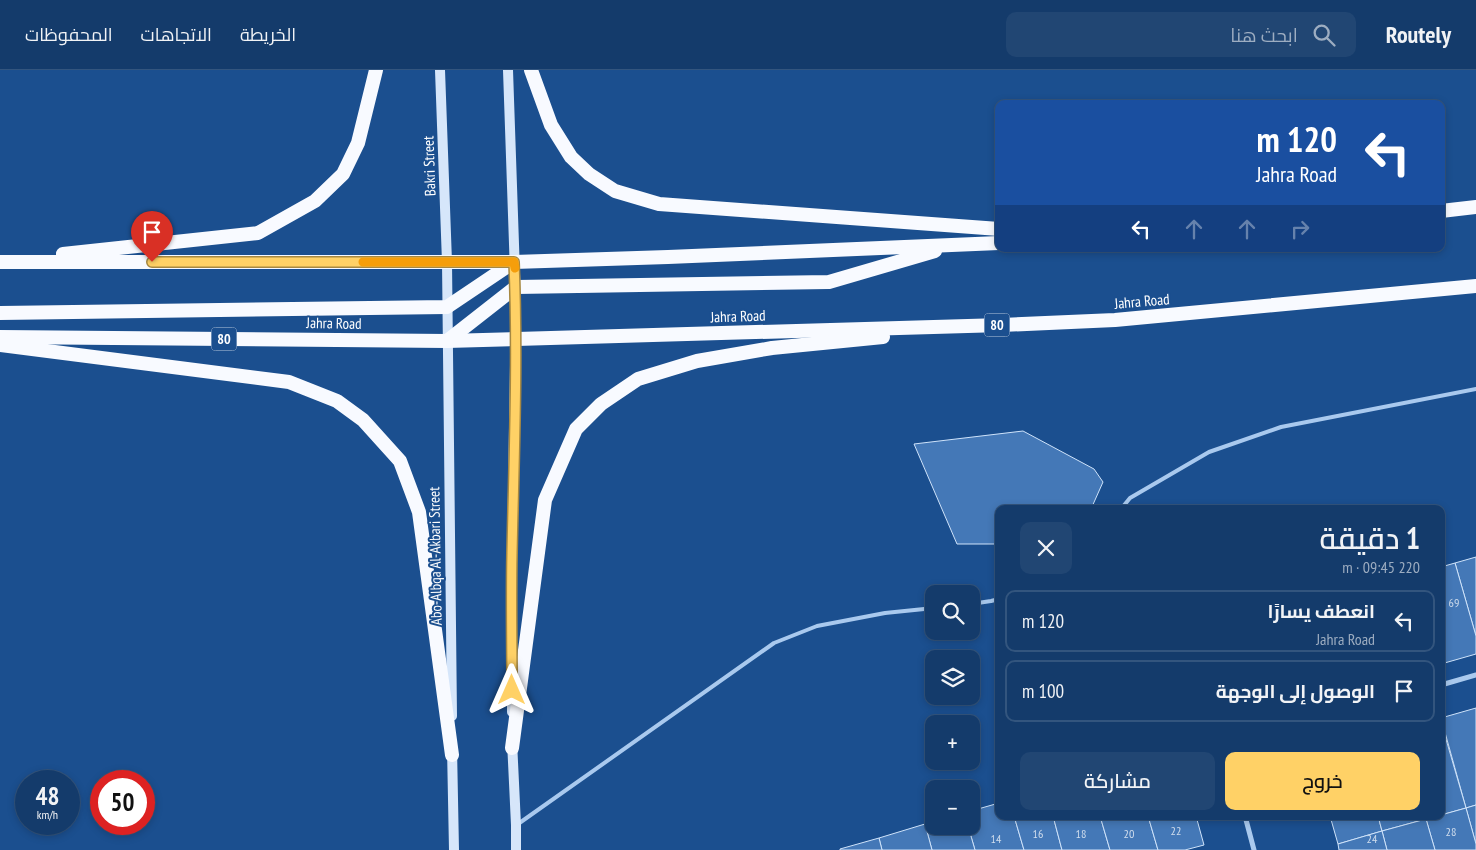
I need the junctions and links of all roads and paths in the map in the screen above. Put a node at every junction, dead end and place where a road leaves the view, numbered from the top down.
1 (376, 70) edge
2 (440, 70) edge
3 (508, 70) edge
4 (531, 70) edge
5 (1476, 207) edge
6 (1445, 211) edge
7 (995, 229) edge
8 (995, 243) edge
9 (955, 245) junction
10 (0, 262) edge
11 (447, 262) junction
12 (514, 262) junction
13 (1476, 286) edge
14 (516, 287) junction
15 (447, 307) junction
16 (0, 313) edge
17 (1002, 325) junction
18 (0, 337) edge
19 (516, 339) junction
20 (447, 340) junction
21 (0, 346) edge
22 (1476, 390) edge
23 (1125, 505) edge
24 (995, 600) edge
25 (980, 603) edge
26 (925, 609) edge
27 (1476, 675) edge
28 (1445, 684) edge
29 (512, 748) junction
30 (452, 754) junction
31 (1246, 820) edge
32 (516, 825) junction
33 (454, 850) edge
34 (516, 850) edge
35 (1254, 850) edge

1 - 10 highway
2 - 11 main road, Bakri Street
3 - 12 main road
4 - 7 highway
5 - 6 highway
8 - 9 highway
9 - 12 highway
9 - 14 highway
10 - 11 highway
11 - 12 highway
11 - 15 main road, Abo-Albqa Al-Akbari Street
12 - 14 main road
12 - 15 highway
13 - 17 highway, Jahra Road / 80
14 - 19 main road
14 - 20 highway
15 - 16 highway
15 - 20 main road, Abo-Albqa Al-Akbari Street
17 - 19 highway, Jahra Road / 80
17 - 29 highway
18 - 20 highway, Jahra Road / 80
19 - 20 highway, Jahra Road / 80
19 - 29 main road
20 - 30 main road, Abo-Albqa Al-Akbari Street
21 - 30 highway
22 - 23 lane
24 - 25 lane
26 - 32 lane
27 - 28 street
29 - 32 main road
30 - 33 main road, Abo-Albqa Al-Akbari Street
31 - 35 street
32 - 34 main road

